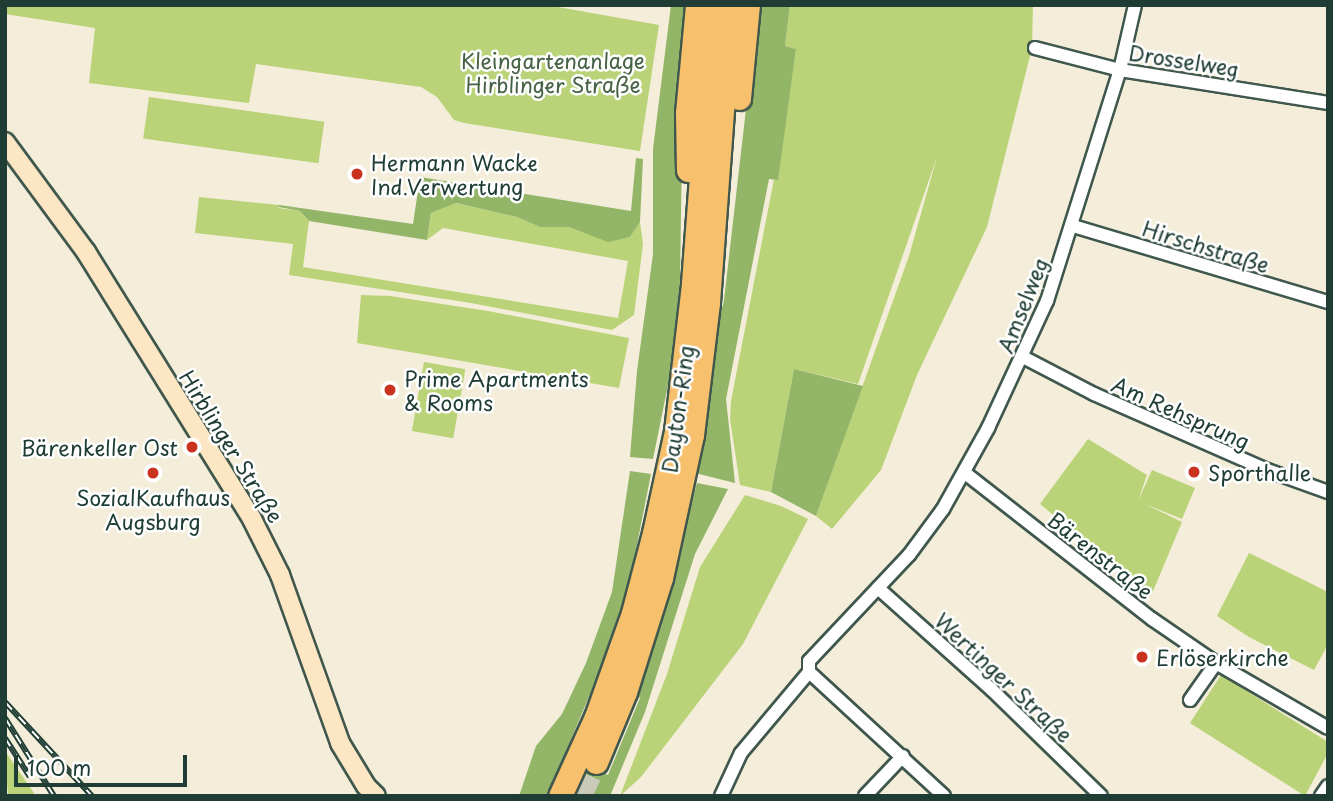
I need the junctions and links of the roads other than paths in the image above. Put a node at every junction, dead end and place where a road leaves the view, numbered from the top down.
1 (697, 5) edge
2 (714, 5) edge
3 (730, 5) edge
4 (748, 5) edge
5 (1135, 5) edge
6 (1035, 48) dead end
7 (1119, 69) junction
8 (1328, 103) edge
9 (5, 142) edge
10 (1073, 226) junction
11 (701, 282) junction
12 (1328, 302) edge
13 (1023, 357) junction
14 (965, 473) junction
15 (1328, 492) edge
16 (878, 588) junction
17 (1216, 663) junction
18 (809, 672) junction
19 (1190, 701) dead end
20 (1328, 728) edge
21 (903, 756) junction
22 (596, 762) tunnel mouth
23 (1328, 786) edge
24 (376, 796) edge
25 (560, 796) edge
26 (721, 796) edge
27 (865, 796) edge
28 (944, 796) edge
29 (1101, 796) edge
30 (1321, 796) edge

1 - 11 highway
2 - 11 highway, Dayton-Ring
3 - 11 highway, Dayton-Ring
4 - 11 highway
5 - 7 street, Amselweg
6 - 7 street, Drosselweg
7 - 8 street, Drosselweg
7 - 10 street, Amselweg
9 - 24 street, Hirblinger Straße
10 - 12 street, Hirschstraße
10 - 13 street, Amselweg
11 - 22 highway, Dayton-Ring
11 - 25 highway, Dayton-Ring
13 - 14 street, Amselweg
13 - 15 street, Am Rehsprung
14 - 16 street, Amselweg
14 - 17 street, Bärenstraße
16 - 18 street, Amselweg
16 - 29 street, Wertinger Straße
17 - 19 street
17 - 20 street, Bärenstraße
18 - 21 street
18 - 26 street, Amselweg
21 - 27 street
21 - 28 street
23 - 30 street

